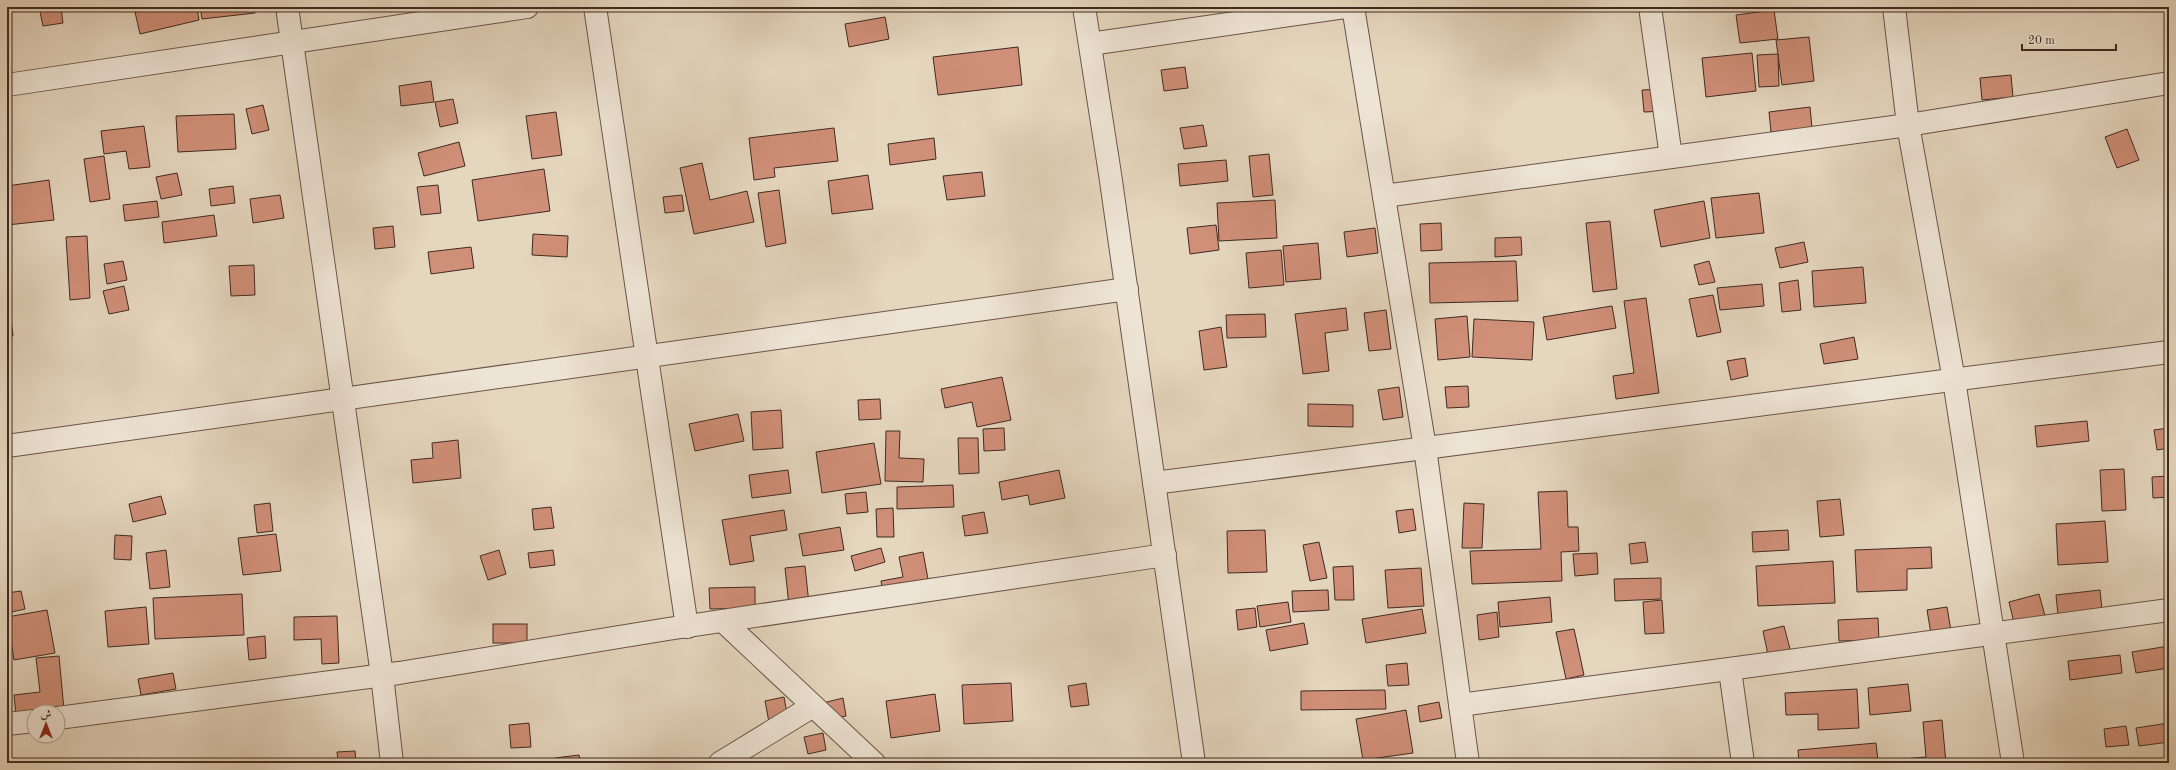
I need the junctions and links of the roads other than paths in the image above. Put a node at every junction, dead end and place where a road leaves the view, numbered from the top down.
1 (287, 7) edge
2 (527, 7) edge
3 (595, 7) edge
4 (1084, 7) edge
5 (1345, 7) edge
6 (1353, 7) edge
7 (1650, 7) edge
8 (1894, 7) edge
9 (293, 42) junction
10 (1090, 44) junction
11 (2169, 83) edge
12 (7, 85) edge
13 (1908, 125) junction
14 (1671, 157) junction
15 (1384, 196) junction
16 (1127, 289) junction
17 (2169, 352) edge
18 (647, 357) junction
19 (1954, 380) junction
20 (343, 399) junction
21 (7, 446) edge
22 (1425, 448) junction
23 (1154, 483) junction
24 (1164, 555) junction
25 (2169, 610) edge
26 (723, 621) junction
27 (687, 626) junction
28 (1993, 635) junction
29 (1730, 670) junction
30 (382, 675) junction
31 (1460, 705) junction
32 (814, 706) junction
33 (66, 717) edge
34 (26, 722) edge
35 (7, 724) edge
36 (392, 763) edge
37 (720, 763) edge
38 (874, 763) edge
39 (1194, 763) edge
40 (1468, 763) edge
41 (1743, 763) edge
42 (2013, 763) edge

1 - 9 street
2 - 9 street
3 - 18 street
4 - 10 street
5 - 10 street
6 - 15 street
7 - 14 street
8 - 13 street
9 - 12 street
9 - 20 street
10 - 16 street
11 - 13 street
13 - 14 street
13 - 19 street
14 - 15 street
15 - 22 street
16 - 18 street
16 - 23 street
17 - 19 street
18 - 20 street
18 - 27 street
19 - 22 street
19 - 28 street
20 - 21 street
20 - 30 street
22 - 23 street
22 - 31 street
23 - 24 street
24 - 26 street
24 - 39 street
25 - 28 street
26 - 27 street
26 - 32 street
27 - 30 street
28 - 29 street
28 - 42 street
29 - 31 street
29 - 41 street
30 - 33 street
30 - 36 street
31 - 40 street
32 - 37 street
32 - 38 street
34 - 35 street

